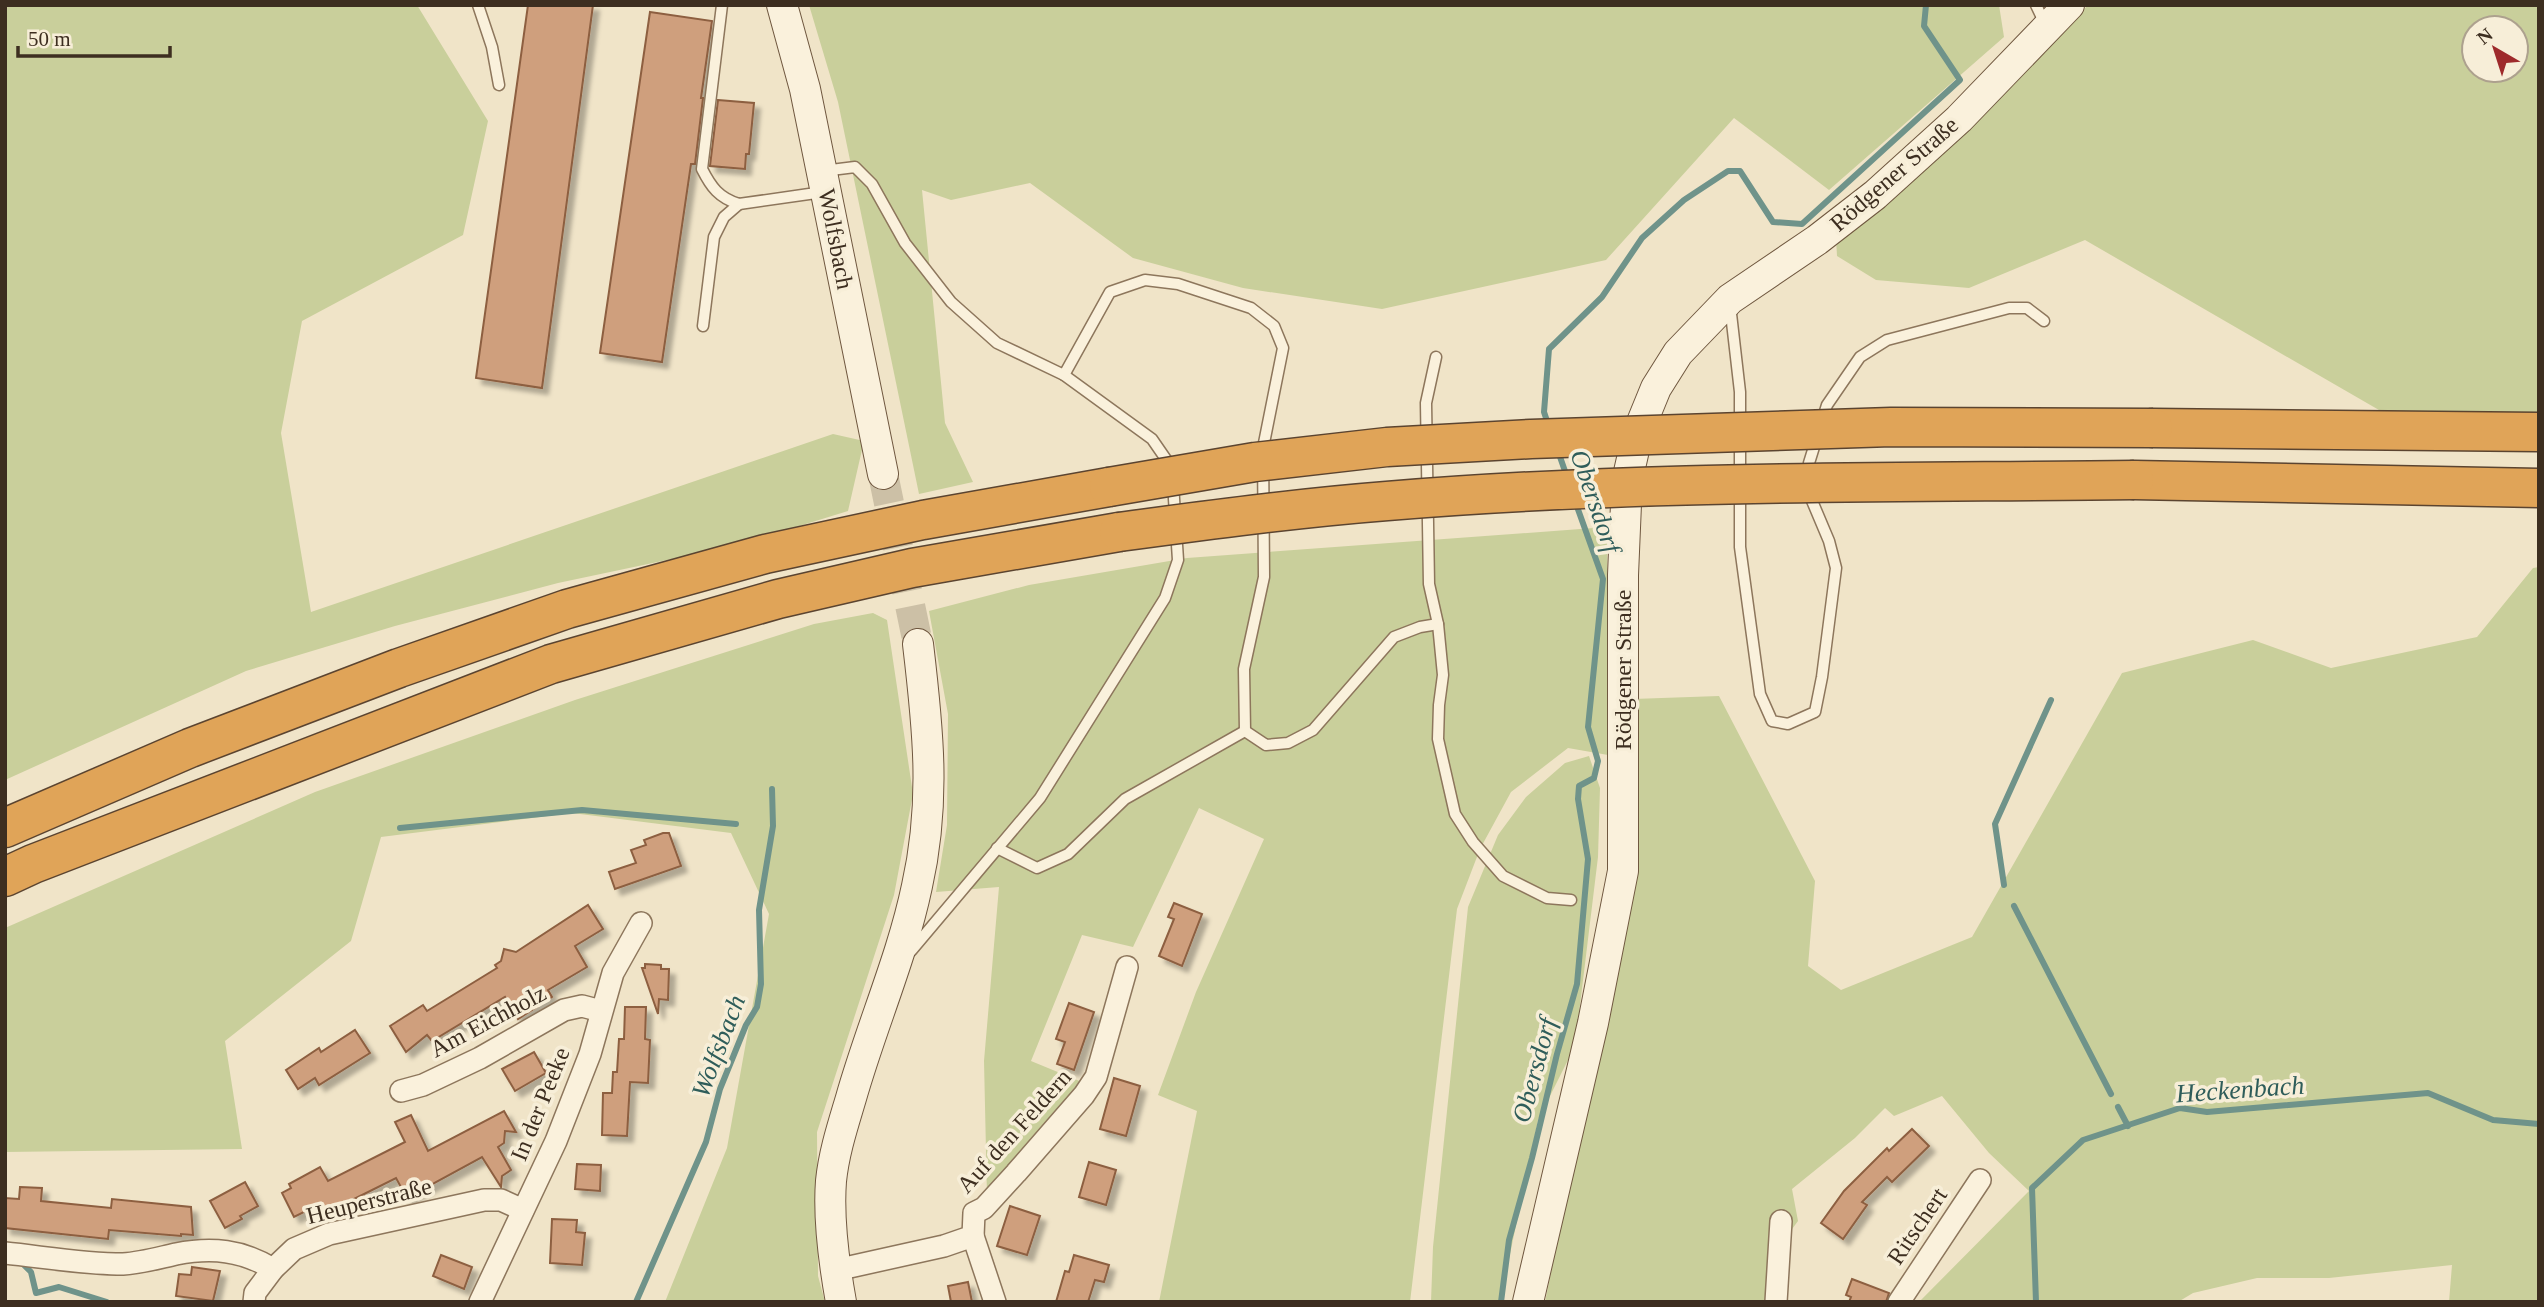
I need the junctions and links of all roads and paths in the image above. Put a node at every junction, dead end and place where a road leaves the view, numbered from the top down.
1 (478, 5) edge
2 (722, 5) edge
3 (782, 5) edge
4 (2069, 5) edge
5 (2042, 17) edge
6 (499, 85) dead end
7 (824, 181) junction
8 (739, 204) junction
9 (1730, 299) junction
10 (2044, 321) dead end
11 (703, 326) dead end
12 (1436, 357) dead end
13 (1064, 375) junction
14 (2539, 432) edge
15 (883, 474) tunnel mouth
16 (2539, 488) edge
17 (1438, 624) junction
18 (918, 644) tunnel mouth
19 (1245, 731) junction
20 (5, 828) edge
21 (997, 848) junction
22 (5, 877) edge
23 (1571, 900) dead end
24 (641, 923) dead end
25 (1127, 967) dead end
26 (893, 971) junction
27 (601, 1011) junction
28 (401, 1091) dead end
29 (1980, 1180) dead end
30 (523, 1210) junction
31 (1781, 1221) dead end
32 (973, 1236) junction
33 (5, 1253) edge
34 (273, 1269) junction
35 (836, 1270) junction
36 (254, 1302) edge
37 (480, 1302) edge
38 (841, 1302) edge
39 (995, 1302) edge
40 (1528, 1302) edge
41 (1776, 1302) edge
42 (1899, 1302) edge

1 - 6 lane
2 - 8 lane
3 - 7 main road, Wolfsbach
4 - 5 main road, Rödgener Straße
5 - 9 main road, Rödgener Straße
7 - 8 lane
7 - 13 lane
7 - 15 main road, Wolfsbach
8 - 11 lane
9 - 10 lane
9 - 40 main road, Rödgener Straße
12 - 17 lane
13 - 19 lane
13 - 21 lane
14 - 20 highway, bridge
16 - 22 highway, bridge
17 - 19 lane
17 - 23 lane
18 - 26 main road
19 - 21 lane
21 - 26 lane
24 - 27 street, In der Peeke
25 - 32 street, Auf den Feldern
26 - 35 main road
27 - 28 street, Am Eichholz
27 - 30 street, In der Peeke
29 - 42 street, Ritschert
30 - 34 street, Heuperstraße
30 - 37 street, In der Peeke
31 - 41 street
32 - 35 street
32 - 39 street
33 - 34 street
34 - 36 street, Heuperstraße
35 - 38 main road

